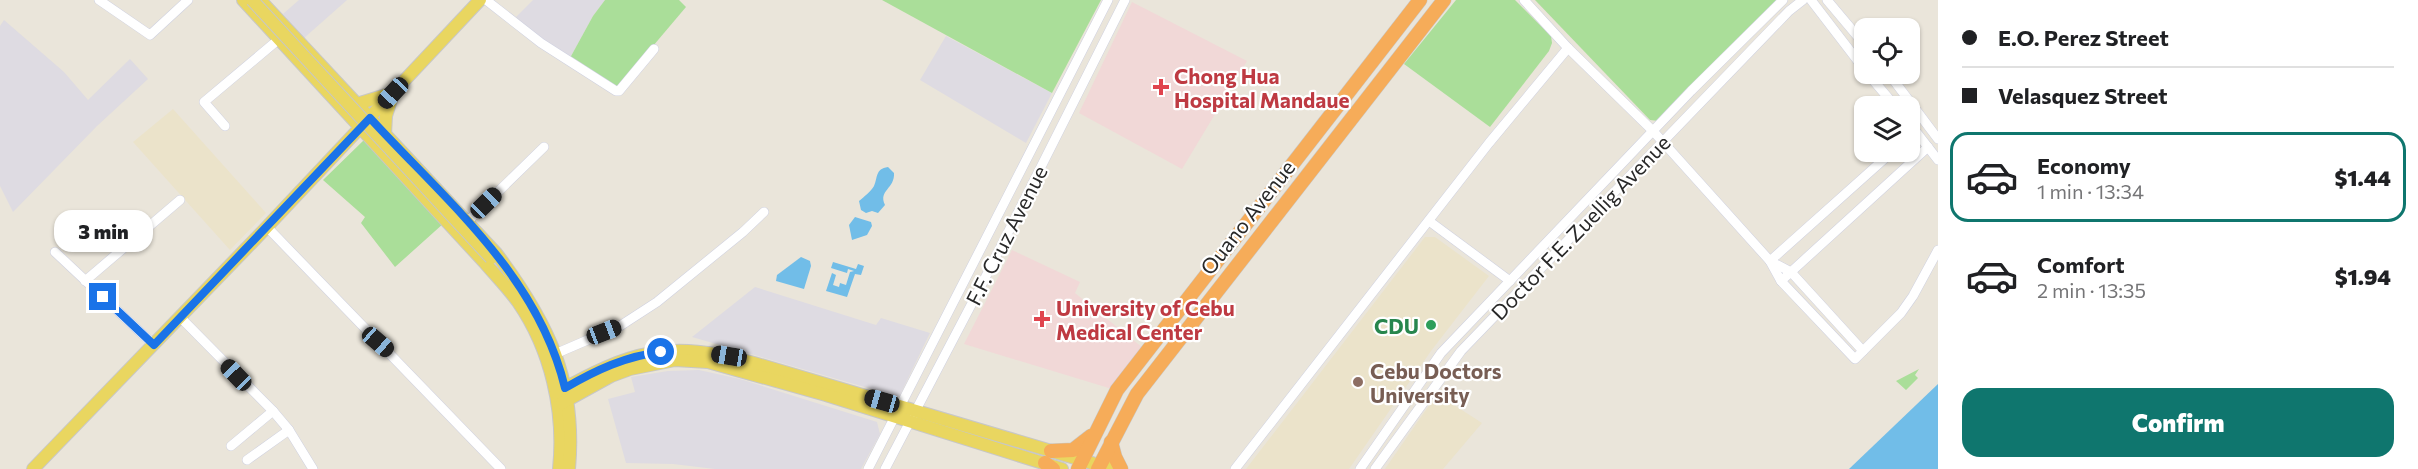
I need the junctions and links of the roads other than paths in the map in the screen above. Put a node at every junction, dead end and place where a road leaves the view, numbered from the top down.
1 (99, 0) edge
2 (188, 0) edge
3 (243, 0) edge
4 (252, 0) edge
5 (260, 0) edge
6 (480, 0) edge
7 (486, 0) edge
8 (1108, 0) edge
9 (1125, 0) edge
10 (1420, 0) edge
11 (1444, 0) edge
12 (1524, 0) edge
13 (1783, 0) edge
14 (1803, 0) edge
15 (1811, 0) edge
16 (1827, 0) edge
17 (1854, 32) edge
18 (279, 39) junction
19 (1568, 48) junction
20 (654, 49) dead end
21 (1854, 56) edge
22 (1876, 84) edge
23 (1896, 84) edge
24 (393, 93) junction
25 (1887, 96) edge
26 (357, 104) junction
27 (370, 118) junction
28 (225, 126) dead end
29 (361, 128) junction
30 (1653, 131) junction
31 (385, 134) junction
32 (1920, 139) edge
33 (1938, 139) edge
34 (1663, 142) junction
35 (544, 147) dead end
36 (1928, 147) junction
37 (1938, 160) edge
38 (1881, 162) edge
39 (180, 200) dead end
40 (764, 212) dead end
41 (1429, 221) junction
42 (467, 222) junction
43 (267, 227) junction
44 (1938, 250) edge
45 (1226, 251) junction
46 (55, 252) dead end
47 (1240, 260) junction
48 (1770, 261) junction
49 (1791, 272) junction
50 (1510, 280) junction
51 (85, 281) junction
52 (1781, 281) junction
53 (524, 302) junction
54 (180, 317) junction
55 (154, 345) junction
56 (1863, 351) junction
57 (555, 354) junction
58 (562, 396) junction
59 (917, 410) junction
60 (273, 411) junction
61 (896, 411) junction
62 (911, 422) junction
63 (1100, 425) junction
64 (289, 430) junction
65 (1111, 442) junction
66 (231, 446) dead end
67 (247, 460) dead end
68 (1050, 461) edge
69 (1080, 465) edge
70 (39, 467) edge
71 (1103, 468) edge
72 (313, 469) edge
73 (501, 469) edge
74 (559, 469) edge
75 (569, 469) edge
76 (868, 469) edge
77 (885, 469) edge
78 (1062, 469) edge
79 (1121, 469) edge
80 (1235, 469) edge
81 (1360, 469) edge
82 (1375, 469) edge

1 - 2 street
3 - 18 main road
4 - 53 main road, bridge
5 - 26 main road
6 - 24 main road
7 - 20 street
8 - 61 street, F.F. Cruz Avenue
9 - 59 street, F.F. Cruz Avenue
10 - 45 highway, Ouano Avenue
11 - 47 highway, Ouano Avenue
12 - 19 street
13 - 30 street, Doctor F.E. Zuellig Avenue
14 - 34 street, Doctor F.E. Zuellig Avenue
15 - 21 street
16 - 17 street
18 - 28 street
18 - 29 main road
19 - 30 street
19 - 41 street
22 - 25 street
23 - 33 street
24 - 26 main road
24 - 27 main road
24 - 31 main road
26 - 27 main road
27 - 29 main road
27 - 31 main road
29 - 43 main road
29 - 53 main road
30 - 34 street
30 - 50 street, Doctor F.E. Zuellig Avenue
31 - 42 main road
32 - 36 street
34 - 48 street
34 - 82 street, Doctor F.E. Zuellig Avenue
35 - 42 street
36 - 37 street
36 - 49 street
38 - 48 street
39 - 51 street
40 - 57 street
41 - 50 street
41 - 80 street
42 - 53 main road
43 - 54 main road
43 - 73 street
44 - 56 street
45 - 47 highway
45 - 63 highway, Ouano Avenue
46 - 51 street
47 - 65 highway, Ouano Avenue
48 - 49 street
48 - 52 street
49 - 52 street
49 - 56 street
50 - 81 street, Doctor F.E. Zuellig Avenue
51 - 55 street
52 - 56 street
53 - 57 main road
53 - 58 main road
54 - 55 main road
54 - 60 street
55 - 70 main road
57 - 58 main road
58 - 61 main road
58 - 74 main road
58 - 75 main road
59 - 61 main road
59 - 62 street, F.F. Cruz Avenue
59 - 68 main road
60 - 64 street
60 - 66 street
61 - 62 main road
61 - 76 street, F.F. Cruz Avenue
62 - 68 main road
62 - 77 street, F.F. Cruz Avenue
63 - 68 highway
63 - 69 highway, Ouano Avenue
64 - 67 street
64 - 72 street
65 - 71 highway, Ouano Avenue
65 - 79 highway
68 - 69 main road
68 - 78 main road
69 - 71 main road

